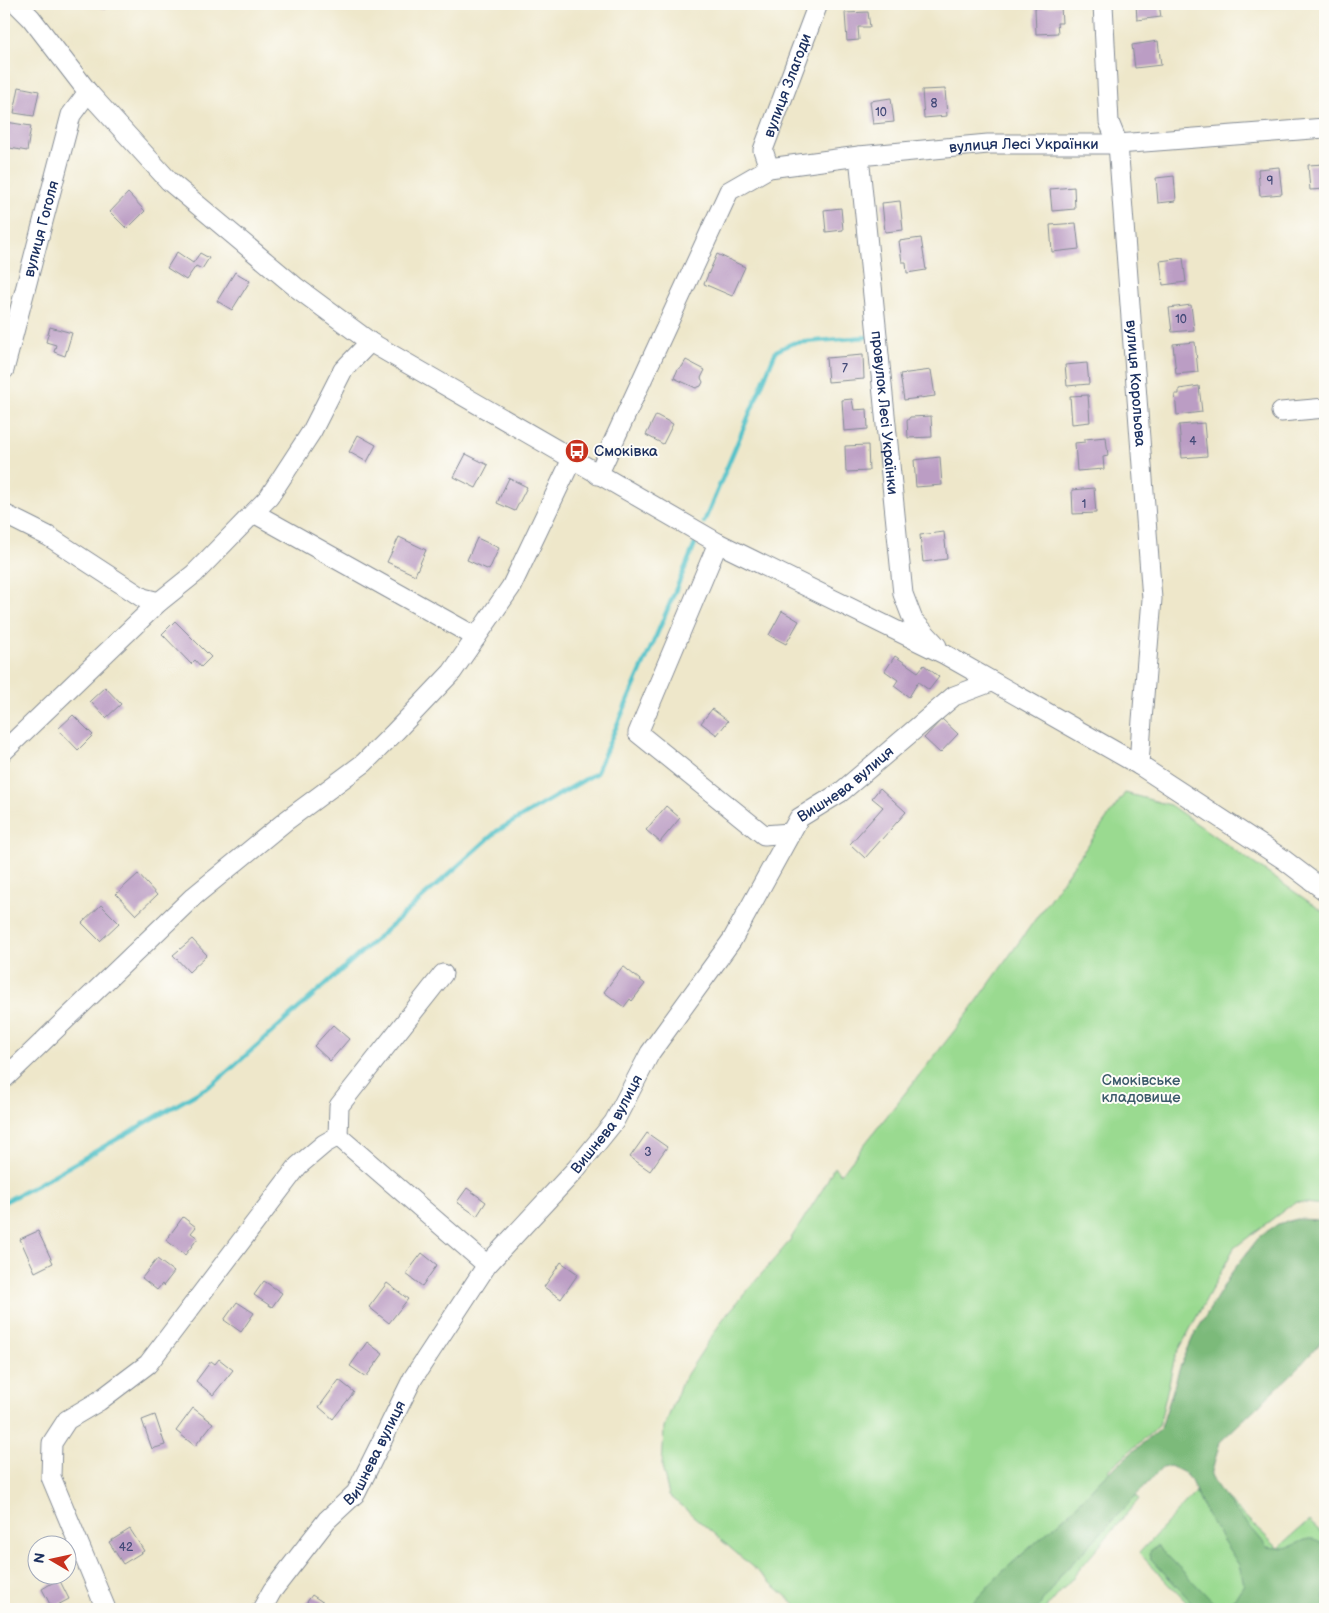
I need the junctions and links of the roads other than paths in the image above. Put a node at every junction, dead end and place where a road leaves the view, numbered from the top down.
1 (17, 4) edge
2 (818, 4) edge
3 (1102, 4) edge
4 (88, 92) junction
5 (1325, 128) edge
6 (1118, 144) junction
7 (859, 156) junction
8 (769, 168) junction
9 (370, 342) junction
10 (4, 370) edge
11 (1325, 408) edge
12 (1282, 412) dead end
13 (572, 459) junction
14 (598, 475) junction
15 (254, 512) junction
16 (4, 514) edge
17 (718, 544) junction
18 (159, 602) junction
19 (476, 637) junction
20 (944, 654) junction
21 (991, 682) junction
22 (4, 751) edge
23 (1139, 765) junction
24 (790, 833) junction
25 (1325, 891) edge
26 (443, 974) dead end
27 (4, 1079) edge
28 (338, 1136) junction
29 (488, 1265) junction
30 (106, 1609) edge
31 (262, 1609) edge

1 - 4 street
2 - 8 street, вулиця Злагоди
3 - 6 street, вулиця Корольова
4 - 9 street
4 - 10 street, вулиця Гоголя
5 - 6 street, вулиця Лесі Українки
6 - 7 street, вулиця Лесі Українки
6 - 23 street, вулиця Корольова
7 - 8 street, вулиця Лесі Українки
7 - 20 street, провулок Лесі Українки
8 - 14 street, вулиця Лесі Українки
9 - 13 street
9 - 15 street
11 - 12 street
13 - 14 street
13 - 19 street
14 - 17 street
15 - 18 street
15 - 19 street
16 - 18 street
17 - 20 street
17 - 24 street
18 - 22 street
19 - 27 street
20 - 21 street
21 - 23 street
21 - 24 street, Вишнева вулиця
23 - 25 street
24 - 29 street, Вишнева вулиця
26 - 28 street
28 - 29 street
28 - 30 street
29 - 31 street, Вишнева вулиця

